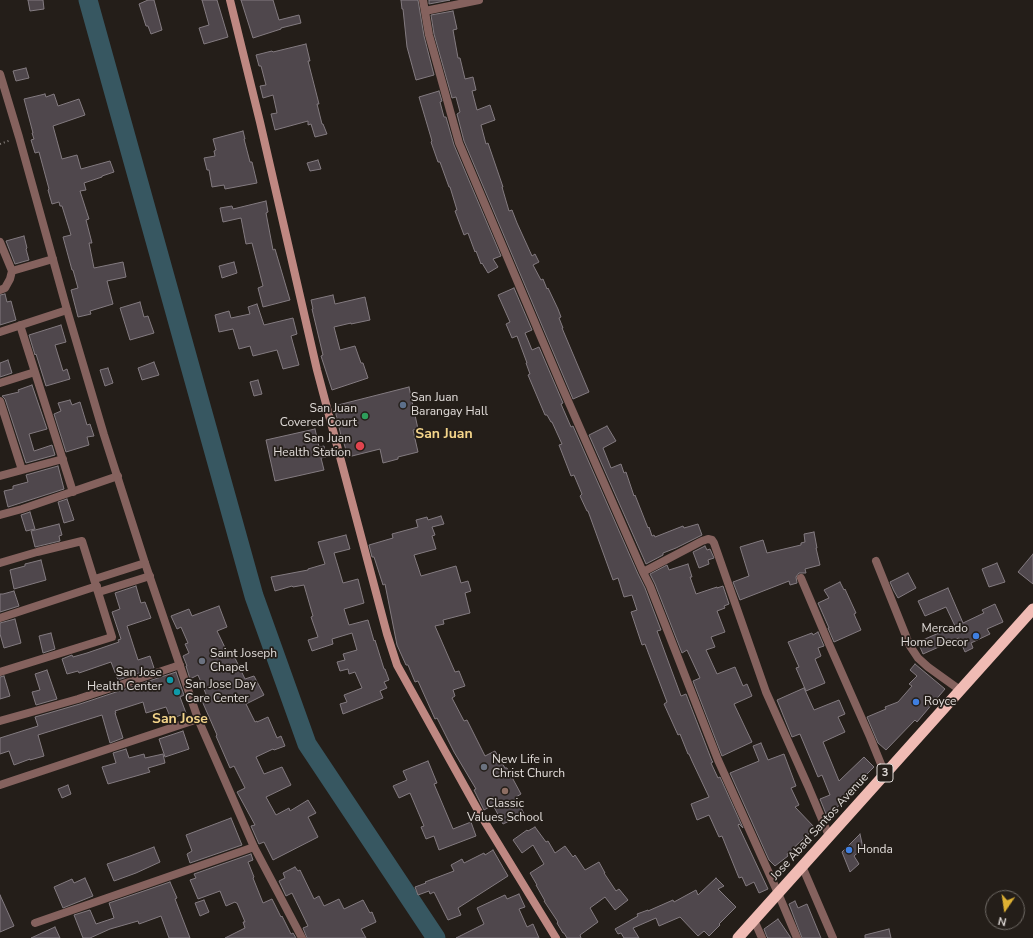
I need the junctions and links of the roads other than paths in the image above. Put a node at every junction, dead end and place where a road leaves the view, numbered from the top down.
1 (230, 0) edge
2 (424, 0) edge
3 (479, 0) edge
4 (425, 11) junction
5 (0, 74) edge
6 (0, 242) edge
7 (53, 259) junction
8 (12, 271) junction
9 (0, 290) edge
10 (67, 310) junction
11 (20, 325) junction
12 (0, 332) edge
13 (35, 372) junction
14 (0, 383) edge
15 (0, 400) edge
16 (63, 459) junction
17 (22, 470) junction
18 (0, 476) edge
19 (118, 476) junction
20 (73, 492) junction
21 (0, 515) edge
22 (876, 561) dead end
23 (0, 563) edge
24 (145, 563) junction
25 (643, 572) junction
26 (150, 576) junction
27 (800, 578) dead end
28 (97, 586) junction
29 (1033, 609) edge
30 (0, 618) edge
31 (180, 665) junction
32 (0, 672) edge
33 (960, 690) junction
34 (198, 719) junction
35 (0, 721) edge
36 (885, 774) junction
37 (0, 785) edge
38 (829, 836) junction
39 (254, 847) junction
40 (802, 866) junction
41 (778, 893) junction
42 (754, 920) junction
43 (35, 923) dead end
44 (301, 938) edge
45 (556, 938) edge
46 (738, 938) edge
47 (762, 938) edge
48 (797, 938) edge
49 (832, 938) edge

1 - 45 main road
2 - 4 street
3 - 4 street
4 - 25 street
5 - 7 street
6 - 8 street
7 - 8 street
7 - 10 street
8 - 9 street
10 - 11 street
10 - 19 street
11 - 12 street
11 - 13 street
13 - 14 street
13 - 16 street
15 - 17 street
16 - 17 street
16 - 20 street
17 - 18 street
19 - 20 street
19 - 24 street
20 - 21 street
22 - 33 street
23 - 28 street
24 - 26 street
24 - 28 street
25 - 38 street
25 - 41 street
26 - 28 street
26 - 31 street
27 - 36 street
28 - 30 street
28 - 32 street
29 - 33 highway, Jose Abad Santos Avenue / 3
31 - 34 street
31 - 35 street
33 - 36 highway, Jose Abad Santos Avenue / 3
34 - 37 street
34 - 39 street
36 - 38 highway, Jose Abad Santos Avenue / 3
38 - 40 highway, Jose Abad Santos Avenue / 3
39 - 43 street
39 - 44 street
40 - 41 highway, Jose Abad Santos Avenue / 3
40 - 49 street
41 - 42 highway, Jose Abad Santos Avenue / 3
41 - 48 street
42 - 46 highway, Jose Abad Santos Avenue / 3
42 - 47 street

